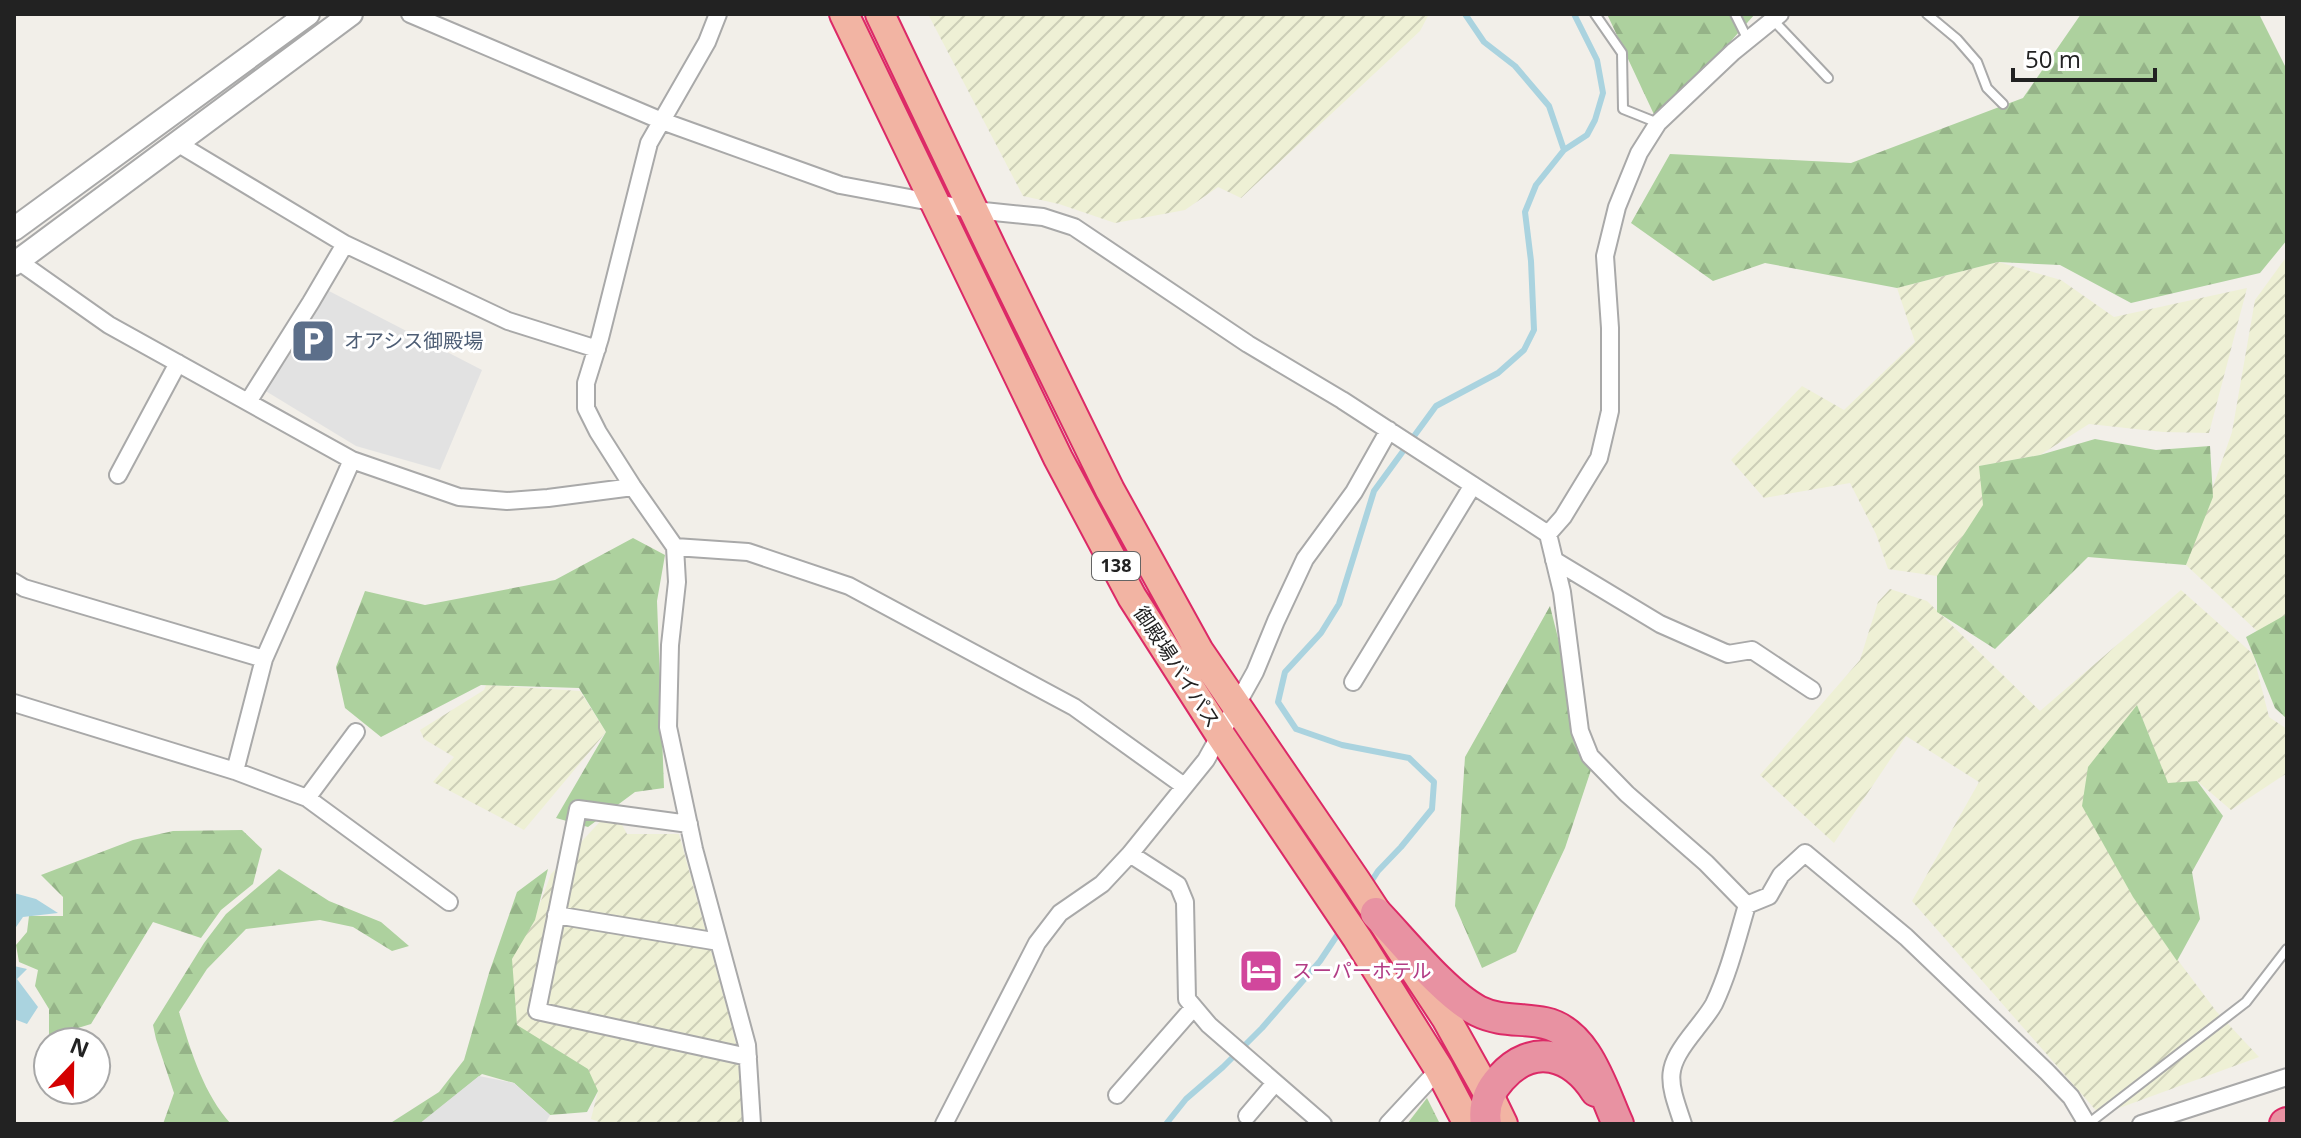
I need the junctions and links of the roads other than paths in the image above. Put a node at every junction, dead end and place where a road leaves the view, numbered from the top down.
1 (308, 14) edge
2 (351, 14) edge
3 (410, 14) edge
4 (718, 14) edge
5 (844, 14) edge
6 (880, 14) edge
7 (1595, 14) edge
8 (1735, 14) edge
9 (1927, 14) edge
10 (1777, 17) edge
11 (1748, 40) junction
12 (1828, 78) dead end
13 (2003, 104) dead end
14 (662, 121) junction
15 (1658, 123) junction
16 (177, 143) junction
17 (934, 202) junction
18 (974, 210) junction
19 (14, 229) edge
20 (345, 244) junction
21 (15, 261) edge
22 (597, 349) junction
23 (178, 363) junction
24 (248, 402) junction
25 (1389, 430) junction
26 (352, 460) junction
27 (118, 475) dead end
28 (1473, 485) junction
29 (633, 487) junction
30 (1548, 534) junction
31 (675, 547) junction
32 (1554, 560) junction
33 (14, 582) edge
34 (264, 659) junction
35 (1353, 682) dead end
36 (1812, 690) dead end
37 (14, 703) edge
38 (1236, 707) junction
39 (356, 732) dead end
40 (1221, 736) junction
41 (235, 771) junction
42 (1184, 786) junction
43 (307, 798) junction
44 (689, 824) junction
45 (1130, 854) junction
46 (449, 902) dead end
47 (1747, 905) junction
48 (1376, 913) junction
49 (556, 915) junction
50 (719, 942) junction
51 (2287, 949) edge
52 (1194, 1007) junction
53 (748, 1057) junction
54 (1439, 1069) junction
55 (2287, 1077) edge
56 (1275, 1083) junction
57 (1117, 1095) dead end
58 (1488, 1109) edge
59 (1247, 1116) dead end
60 (752, 1124) edge
61 (944, 1124) edge
62 (1323, 1124) edge
63 (1388, 1124) edge
64 (1468, 1124) edge
65 (1503, 1124) edge
66 (1618, 1124) edge
67 (1683, 1124) edge
68 (2088, 1124) edge
69 (2141, 1124) edge

1 - 19 street
2 - 16 street
3 - 14 street
4 - 14 street
5 - 17 highway, 御殿場バイパス / 138
6 - 18 highway, 御殿場バイパス / 138
7 - 15 lane
8 - 11 lane
9 - 13 lane
10 - 11 street
10 - 12 lane
11 - 15 street
14 - 17 street
14 - 22 street
15 - 30 street
16 - 20 street
16 - 21 street
17 - 18 street
17 - 40 highway, 御殿場バイパス / 138
18 - 25 street
18 - 38 highway, 御殿場バイパス / 138
20 - 22 street
20 - 24 street
21 - 23 street
22 - 29 street
23 - 24 street
23 - 27 street
24 - 26 street
25 - 28 street
25 - 38 street
26 - 29 street
26 - 34 street
28 - 30 street
28 - 35 street
29 - 31 street
30 - 32 street
31 - 42 street
31 - 44 street
32 - 36 street
32 - 47 street
33 - 34 street
34 - 41 street
37 - 41 street
38 - 40 street
38 - 48 highway, 御殿場バイパス / 138
39 - 43 street
40 - 42 street
40 - 54 highway, 御殿場バイパス / 138
41 - 43 street
42 - 45 street
43 - 46 street
44 - 49 street
44 - 50 street
45 - 52 street
45 - 61 street
47 - 67 street
47 - 68 street
48 - 58 highway, 御殿場バイパス / 138
48 - 66 highway
49 - 50 street
49 - 53 street
50 - 53 street
51 - 68 lane
52 - 56 street
52 - 57 street
53 - 60 street
54 - 63 street
54 - 64 highway, 御殿場バイパス / 138
55 - 69 street
56 - 59 street
56 - 62 street
58 - 65 highway, 御殿場バイパス / 138
58 - 66 highway

